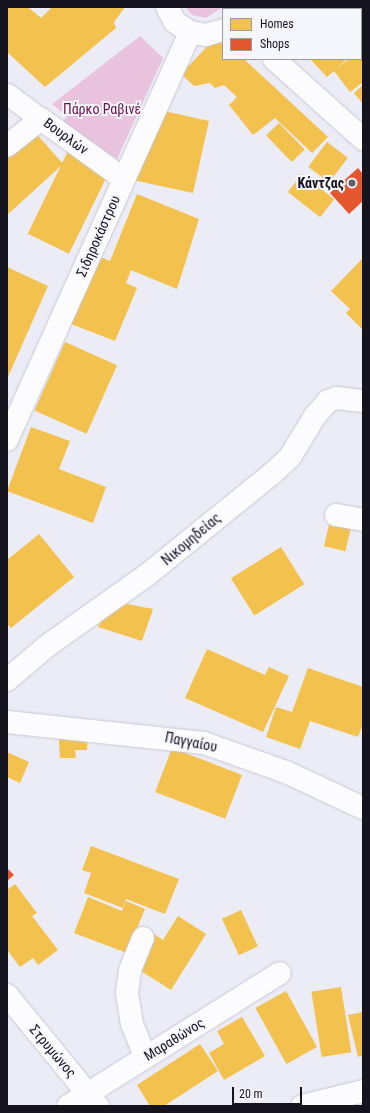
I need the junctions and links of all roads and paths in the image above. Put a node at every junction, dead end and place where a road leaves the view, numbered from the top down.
1 (167, 7) edge
2 (222, 30) edge
3 (190, 32) junction
4 (275, 60) edge
5 (7, 94) edge
6 (41, 119) junction
7 (363, 139) edge
8 (7, 146) edge
9 (124, 179) junction
10 (363, 401) edge
11 (7, 440) edge
12 (336, 515) dead end
13 (363, 520) edge
14 (7, 680) edge
15 (7, 722) edge
16 (363, 808) edge
17 (143, 938) dead end
18 (280, 972) dead end
19 (7, 996) edge
20 (146, 1057) junction
21 (363, 1091) edge
22 (93, 1100) edge
23 (68, 1106) edge
24 (302, 1106) edge

1 - 3 street
2 - 3 street
3 - 9 street, Σιδηροκάστρου
4 - 7 street
5 - 6 street, Βουρλών
6 - 8 street
6 - 9 street, Βουρλών
9 - 11 street, Σιδηροκάστρου
10 - 14 street, Νικομηδείας
12 - 13 street
15 - 16 street, Παγγαίου
17 - 20 street
18 - 20 street, Μαραθώνος
19 - 22 street, Στρυμώνος
20 - 22 street, Μαραθώνος
21 - 24 street
22 - 23 street, Μαραθώνος

